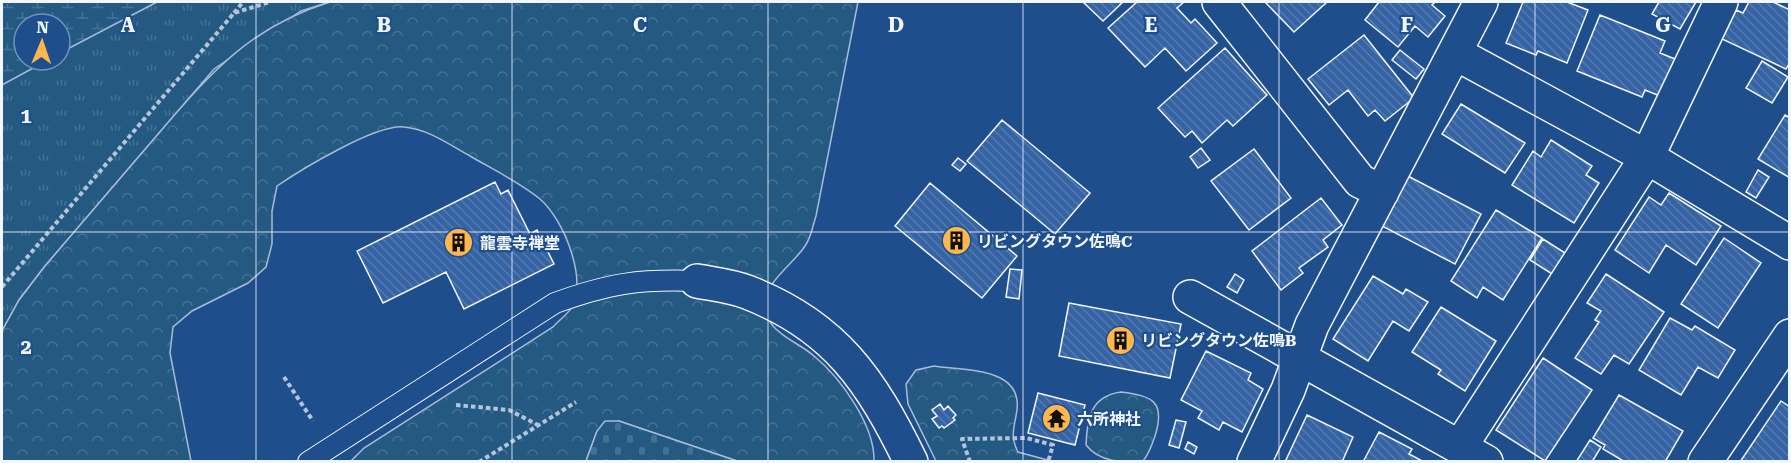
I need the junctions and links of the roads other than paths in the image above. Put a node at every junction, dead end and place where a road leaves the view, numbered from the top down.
1 (1219, 2) edge
2 (1481, 2) edge
3 (1721, 2) edge
4 (1455, 53) junction
5 (1647, 158) junction
6 (1382, 192) junction
7 (1790, 243) edge
8 (697, 281) joint
9 (1190, 297) dead end
10 (1790, 336) edge
11 (1300, 358) junction
12 (1473, 454) edge
13 (308, 462) edge
14 (911, 462) edge
15 (1254, 462) edge
16 (1705, 462) edge

1 - 6 street
2 - 4 street
3 - 5 street
4 - 5 street
4 - 6 street
5 - 7 street
5 - 12 street
6 - 11 street
8 - 13 lane
8 - 14 street
9 - 11 street
10 - 16 street
11 - 12 street
11 - 15 street

